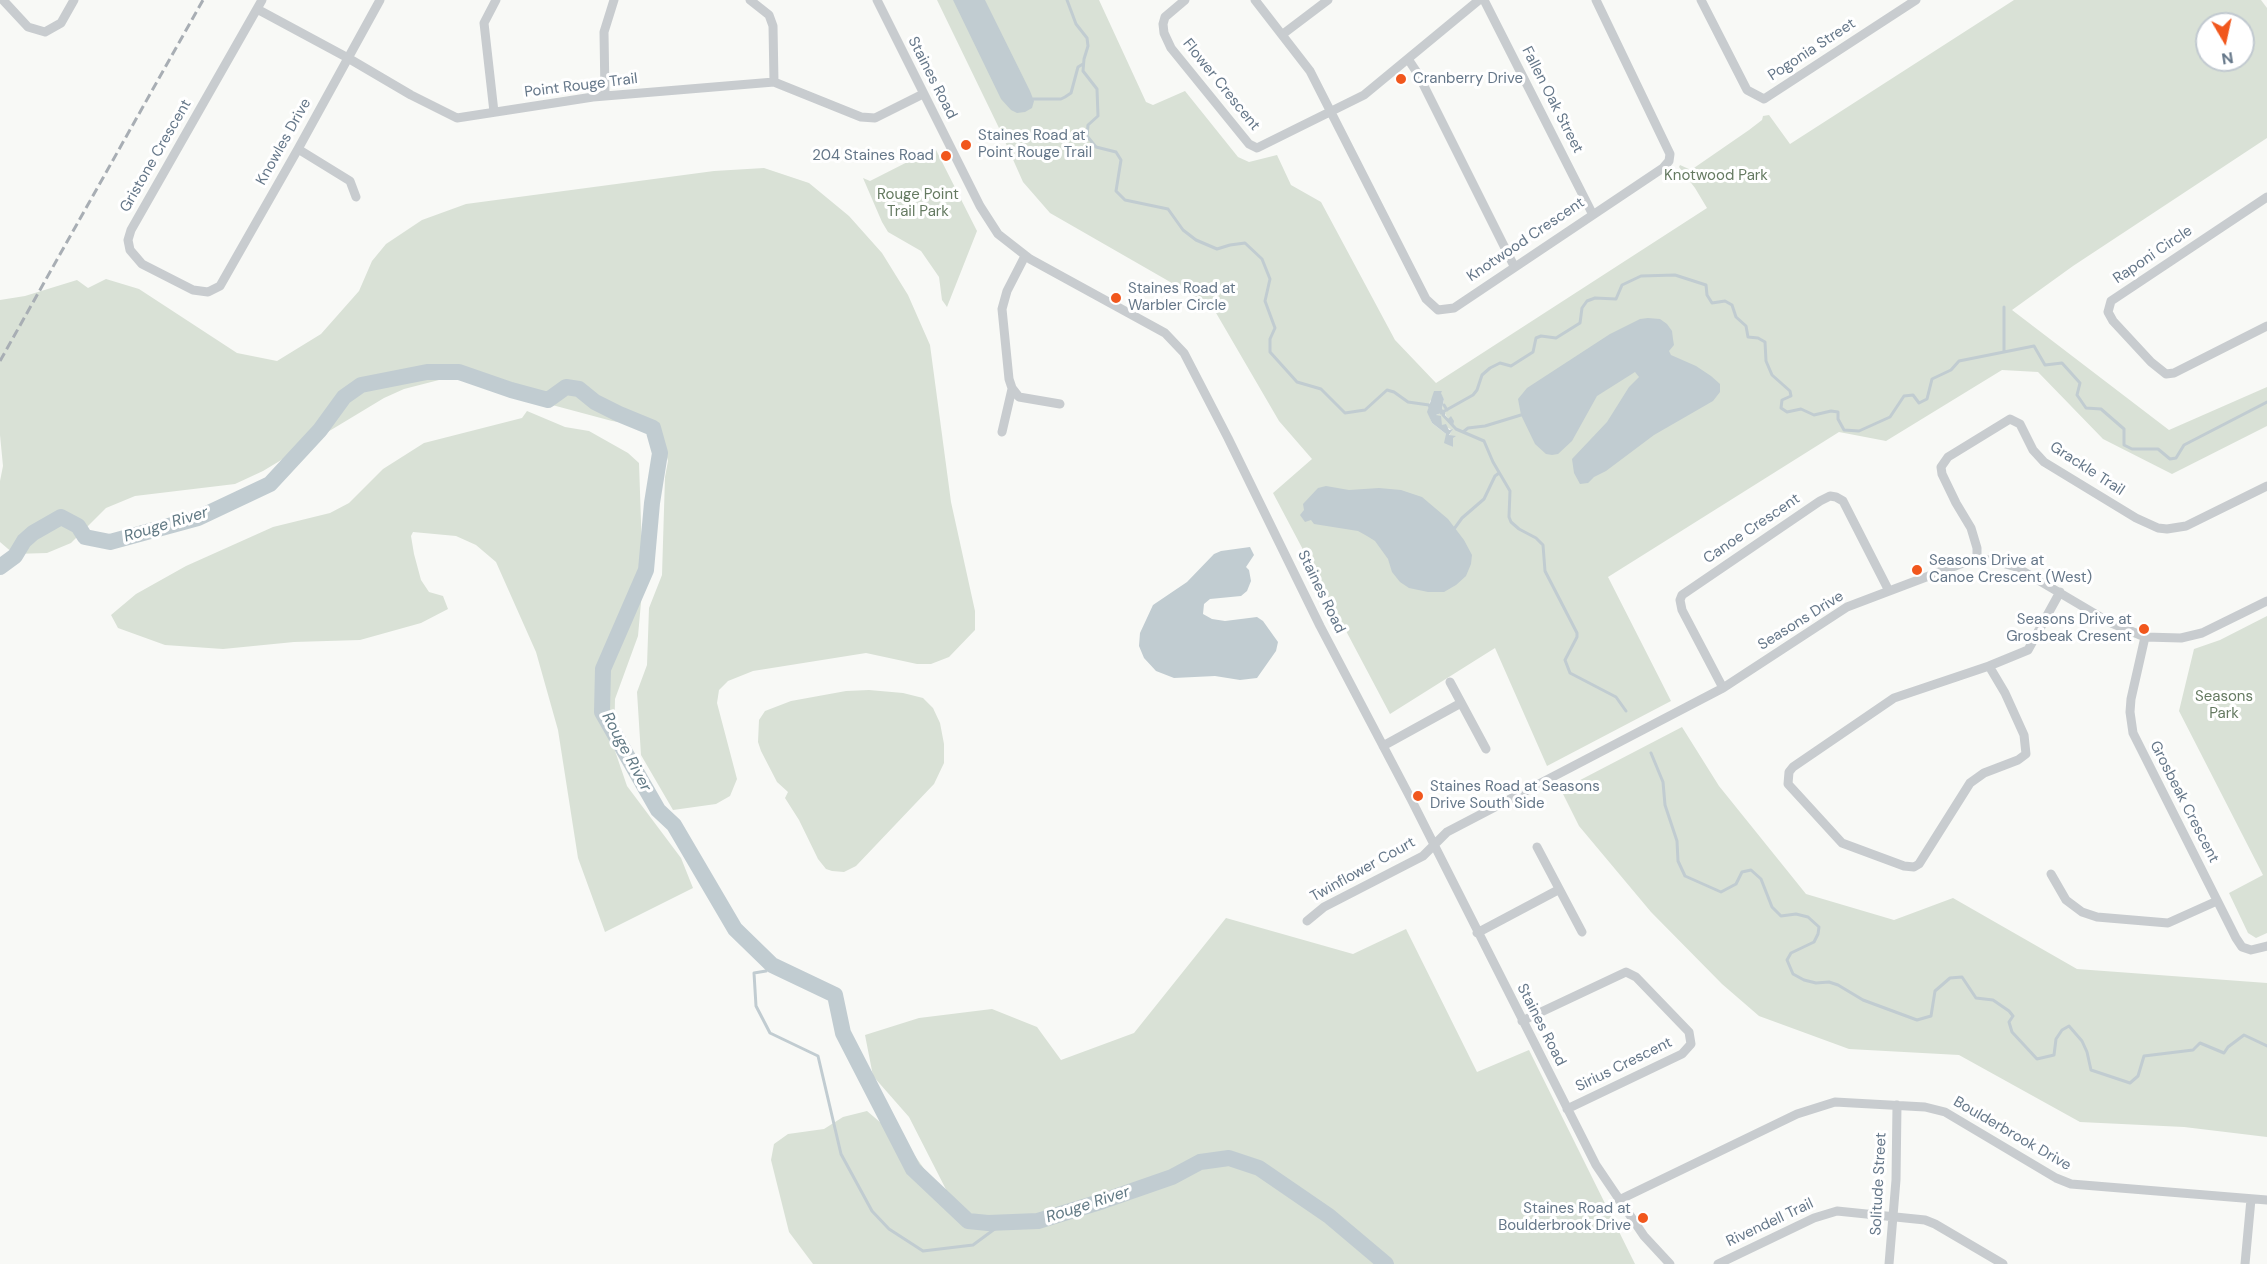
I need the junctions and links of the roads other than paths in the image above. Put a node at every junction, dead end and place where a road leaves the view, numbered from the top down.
1 (3, 0) edge
2 (74, 0) edge
3 (380, 0) edge
4 (496, 0) edge
5 (614, 0) edge
6 (750, 0) edge
7 (877, 0) edge
8 (1185, 0) edge
9 (1256, 0) edge
10 (1328, 0) edge
11 (1479, 0) edge
12 (1484, 0) edge
13 (1596, 0) edge
14 (1701, 0) edge
15 (1916, 0) edge
16 (259, 4) edge
17 (1283, 34) junction
18 (348, 58) junction
19 (1408, 59) junction
20 (774, 82) junction
21 (923, 94) junction
22 (605, 96) junction
23 (494, 112) junction
24 (1331, 112) junction
25 (298, 149) junction
26 (356, 197) dead end
27 (2267, 197) edge
28 (1592, 213) junction
29 (1025, 256) junction
30 (1514, 266) junction
31 (208, 292) joint
32 (2267, 326) edge
33 (1012, 389) junction
34 (1060, 404) dead end
35 (1002, 432) dead end
36 (2267, 486) edge
37 (1977, 559) junction
38 (1889, 591) junction
39 (2060, 592) junction
40 (2267, 601) edge
41 (2145, 637) junction
42 (1989, 666) junction
43 (1450, 682) dead end
44 (1723, 688) junction
45 (1461, 703) junction
46 (1383, 746) junction
47 (1486, 749) dead end
48 (1434, 845) junction
49 (1538, 847) dead end
50 (2051, 874) dead end
51 (1558, 890) junction
52 (2217, 901) junction
53 (1307, 921) dead end
54 (1582, 932) dead end
55 (1477, 933) junction
56 (2267, 946) edge
57 (1522, 1021) junction
58 (1897, 1105) junction
59 (1567, 1109) junction
60 (2251, 1199) junction
61 (1619, 1200) junction
62 (2267, 1200) edge
63 (1893, 1216) junction
64 (1670, 1264) edge
65 (1718, 1264) edge
66 (1889, 1264) edge
67 (2003, 1264) edge
68 (2245, 1264) edge

1 - 2 street
3 - 18 street, Knowles Drive
4 - 23 street
5 - 22 street
6 - 20 street
7 - 21 street, Staines Road
8 - 24 street, Flower Crescent
9 - 17 street, Knotwood Crescent
10 - 17 street
11 - 19 street
12 - 28 street, Fallen Oak Street
13 - 28 street, Knotwood Crescent
14 - 15 street, Pogonia Street
16 - 18 street, Point Rouge Trail
16 - 31 street, Gristone Crescent
17 - 24 street, Knotwood Crescent
18 - 23 street, Point Rouge Trail
18 - 25 street, Knowles Drive
19 - 24 street
19 - 30 street
20 - 21 street, Point Rouge Trail
20 - 22 street, Point Rouge Trail
21 - 29 street, Staines Road
22 - 23 street, Point Rouge Trail
24 - 30 street, Knotwood Crescent
25 - 26 street
25 - 31 street, Knowles Drive
27 - 32 street, Raponi Circle
28 - 30 street, Knotwood Crescent
29 - 33 street
29 - 46 street, Staines Road
33 - 34 street
33 - 35 street
36 - 37 street, Grackle Trail
37 - 38 street, Seasons Drive
37 - 39 street
38 - 44 street, Seasons Drive
38 - 44 street, Canoe Crescent
39 - 41 street
39 - 42 street
40 - 41 street
41 - 52 street, Grosbeak Crescent
42 - 42 street
43 - 45 street
44 - 48 street, Seasons Drive
45 - 46 street
45 - 47 street
46 - 48 street, Staines Road
48 - 53 street, Twinflower Court
48 - 55 street, Staines Road
49 - 51 street
50 - 52 street
51 - 54 street
51 - 55 street
52 - 56 street, Grosbeak Crescent
55 - 57 street, Staines Road
57 - 59 street, Staines Road
57 - 59 street, Sirius Crescent
58 - 60 street, Boulderbrook Drive
58 - 61 street, Boulderbrook Drive
58 - 63 street, Solitude Street
59 - 61 street, Staines Road
60 - 62 street, Boulderbrook Drive
60 - 68 street
61 - 64 street, Staines Road
63 - 65 street, Rivendell Trail
63 - 66 street, Solitude Street
63 - 67 street, Rivendell Trail

